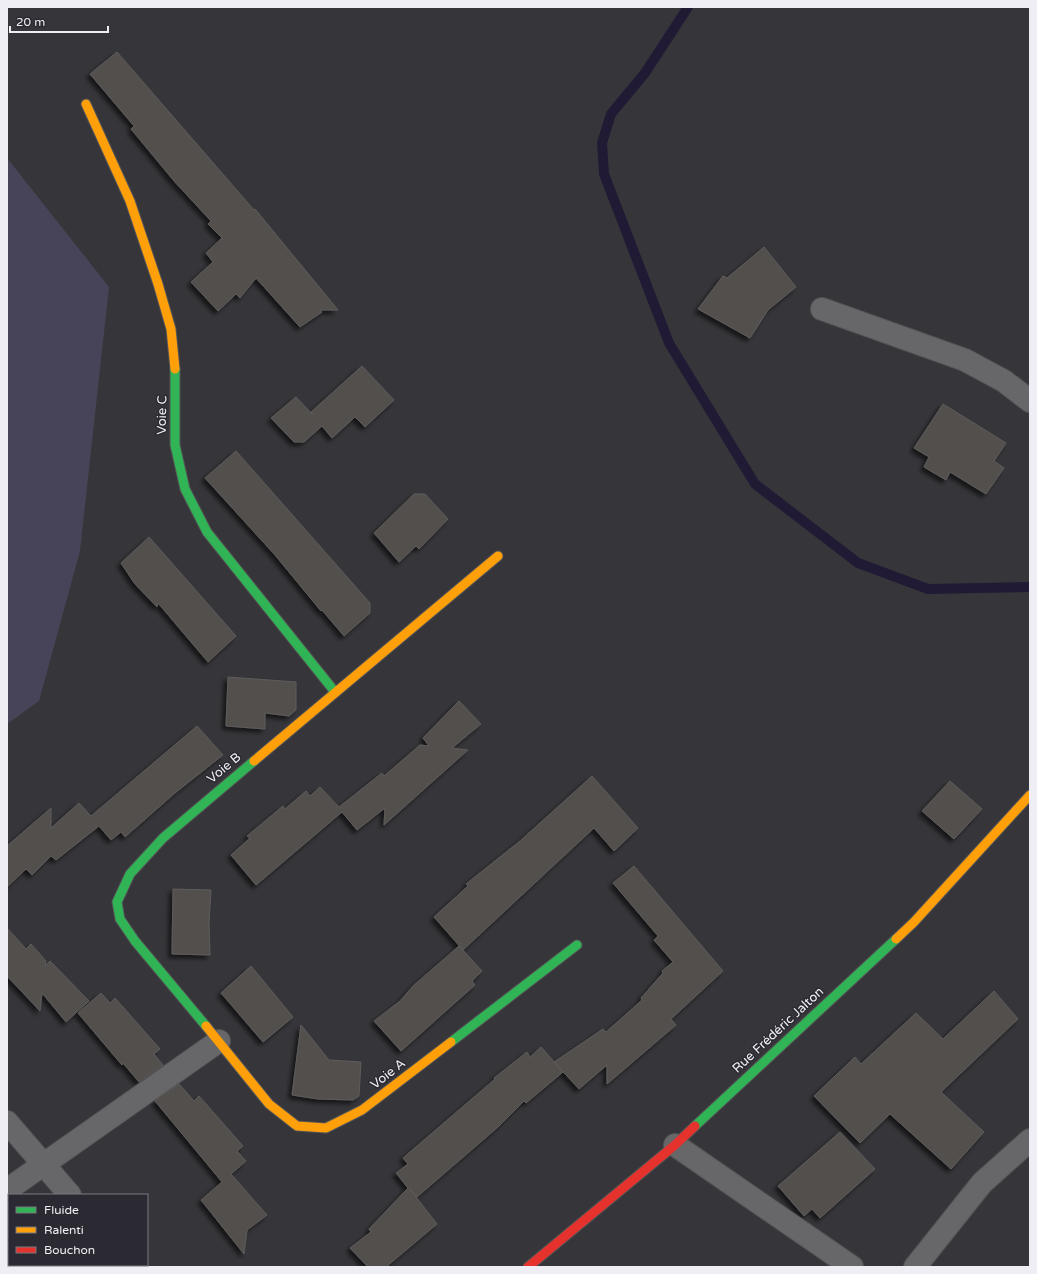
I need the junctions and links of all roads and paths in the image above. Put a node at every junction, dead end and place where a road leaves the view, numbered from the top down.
1 (86, 104) dead end
2 (822, 309) dead end
3 (1030, 401) edge
4 (498, 556) dead end
5 (335, 692) junction
6 (1030, 795) edge
7 (577, 945) dead end
8 (219, 1041) junction
9 (7, 1122) edge
10 (1030, 1140) edge
11 (675, 1145) junction
12 (42, 1164) junction
13 (7, 1190) edge
14 (69, 1194) edge
15 (528, 1267) edge
16 (852, 1267) edge
17 (915, 1267) edge

1 - 5 street, Voie C
2 - 3 street
4 - 5 street, Voie B
5 - 8 street, Voie B
6 - 11 street, Rue Frédéric Jalton
7 - 8 street, Voie A
8 - 12 street
9 - 12 street
10 - 17 street
11 - 15 street, Rue Frédéric Jalton
11 - 16 street
12 - 13 street
12 - 14 street

